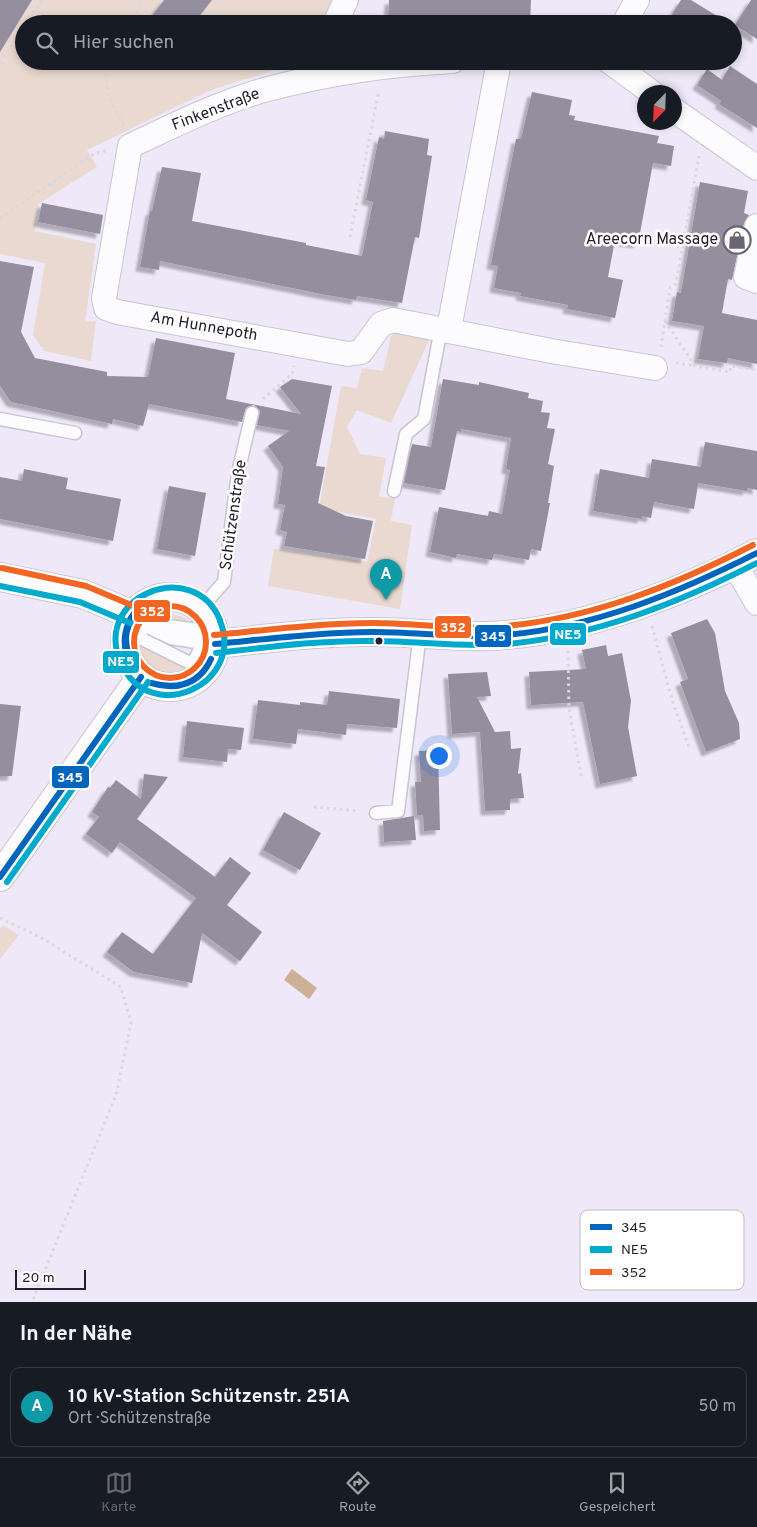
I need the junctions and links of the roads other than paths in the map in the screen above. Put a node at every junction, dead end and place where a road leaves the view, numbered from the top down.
1 (346, 0) edge
2 (637, 0) edge
3 (339, 15) edge
4 (629, 15) edge
5 (323, 70) edge
6 (497, 70) edge
7 (621, 70) edge
8 (642, 85) edge
9 (682, 116) edge
10 (130, 146) joint
11 (757, 168) edge
12 (757, 226) edge
13 (757, 281) edge
14 (445, 329) junction
15 (655, 368) road end
16 (252, 413) road end
17 (0, 419) edge
18 (75, 433) dead end
19 (394, 491) dead end
20 (746, 559) edge
21 (0, 577) edge
22 (757, 603) edge
23 (201, 608) junction
24 (138, 620) junction
25 (420, 634) junction
26 (208, 644) junction
27 (141, 677) junction
28 (376, 813) road end
29 (0, 876) edge

1 - 3 street
2 - 4 street
5 - 10 street, Finkenstraße
6 - 14 street
7 - 8 street
9 - 11 street
10 - 14 street, Am Hunnepoth
12 - 13 street
14 - 15 street, Am Hunnepoth
14 - 19 lane
16 - 23 lane, Schützenstraße
17 - 18 lane
20 - 22 street
20 - 25 street
21 - 24 street
23 - 24 street
23 - 26 street
24 - 26 lane
24 - 26 lane
24 - 27 street
25 - 26 street
25 - 28 lane
26 - 27 street
27 - 29 street

